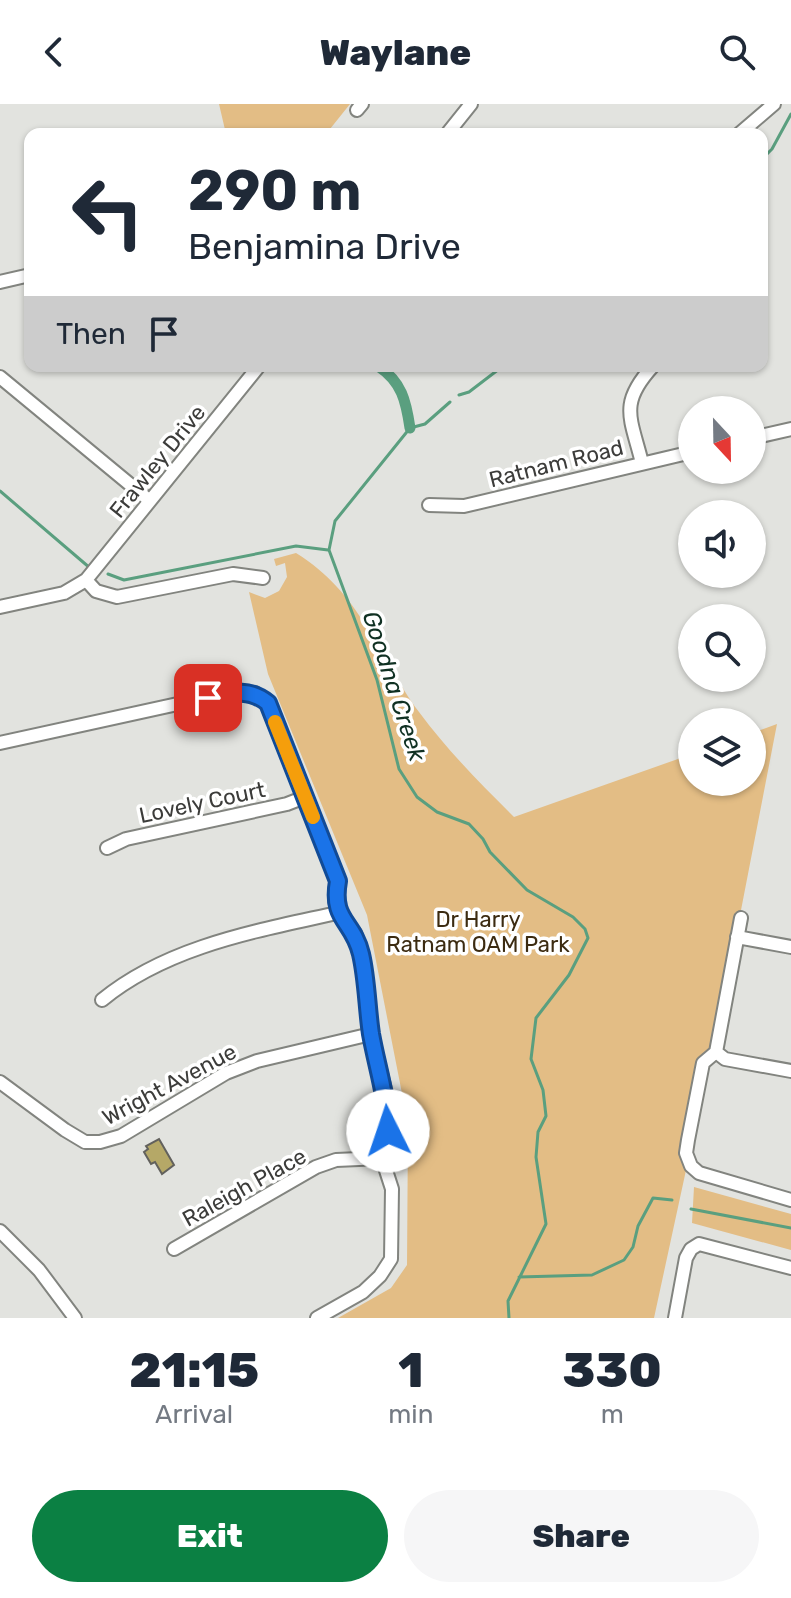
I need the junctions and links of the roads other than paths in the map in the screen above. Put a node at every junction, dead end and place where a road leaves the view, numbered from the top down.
1 (471, 104) edge
2 (774, 104) edge
3 (452, 128) edge
4 (746, 128) edge
5 (24, 276) edge
6 (0, 282) edge
7 (254, 372) edge
8 (648, 372) edge
9 (0, 377) edge
10 (791, 429) edge
11 (766, 435) edge
12 (678, 455) edge
13 (642, 463) junction
14 (150, 501) junction
15 (429, 505) dead end
16 (263, 578) dead end
17 (86, 580) junction
18 (0, 607) edge
19 (0, 743) edge
20 (305, 797) junction
21 (107, 848) dead end
22 (337, 913) junction
23 (741, 918) dead end
24 (737, 937) junction
25 (791, 947) edge
26 (102, 1000) dead end
27 (371, 1034) junction
28 (716, 1052) junction
29 (791, 1071) edge
30 (0, 1082) edge
31 (382, 1158) junction
32 (791, 1200) edge
33 (0, 1231) edge
34 (174, 1249) dead end
35 (791, 1268) edge
36 (75, 1318) edge
37 (317, 1318) edge
38 (675, 1318) edge

1 - 3 street
2 - 4 street
5 - 6 street
7 - 14 street, Frawley Drive
8 - 13 street
9 - 14 street
10 - 11 street
12 - 13 street, Ratnam Road
13 - 15 street, Ratnam Road
14 - 17 street, Frawley Drive
16 - 17 street
17 - 18 street
19 - 20 street
20 - 21 street, Lovely Court
20 - 22 street
22 - 26 street
22 - 27 street
23 - 24 street
24 - 25 street
24 - 28 street
27 - 30 street, Wright Avenue
27 - 31 street
28 - 29 street
28 - 32 street
31 - 34 street, Raleigh Place
31 - 37 street
33 - 36 street
35 - 38 street

